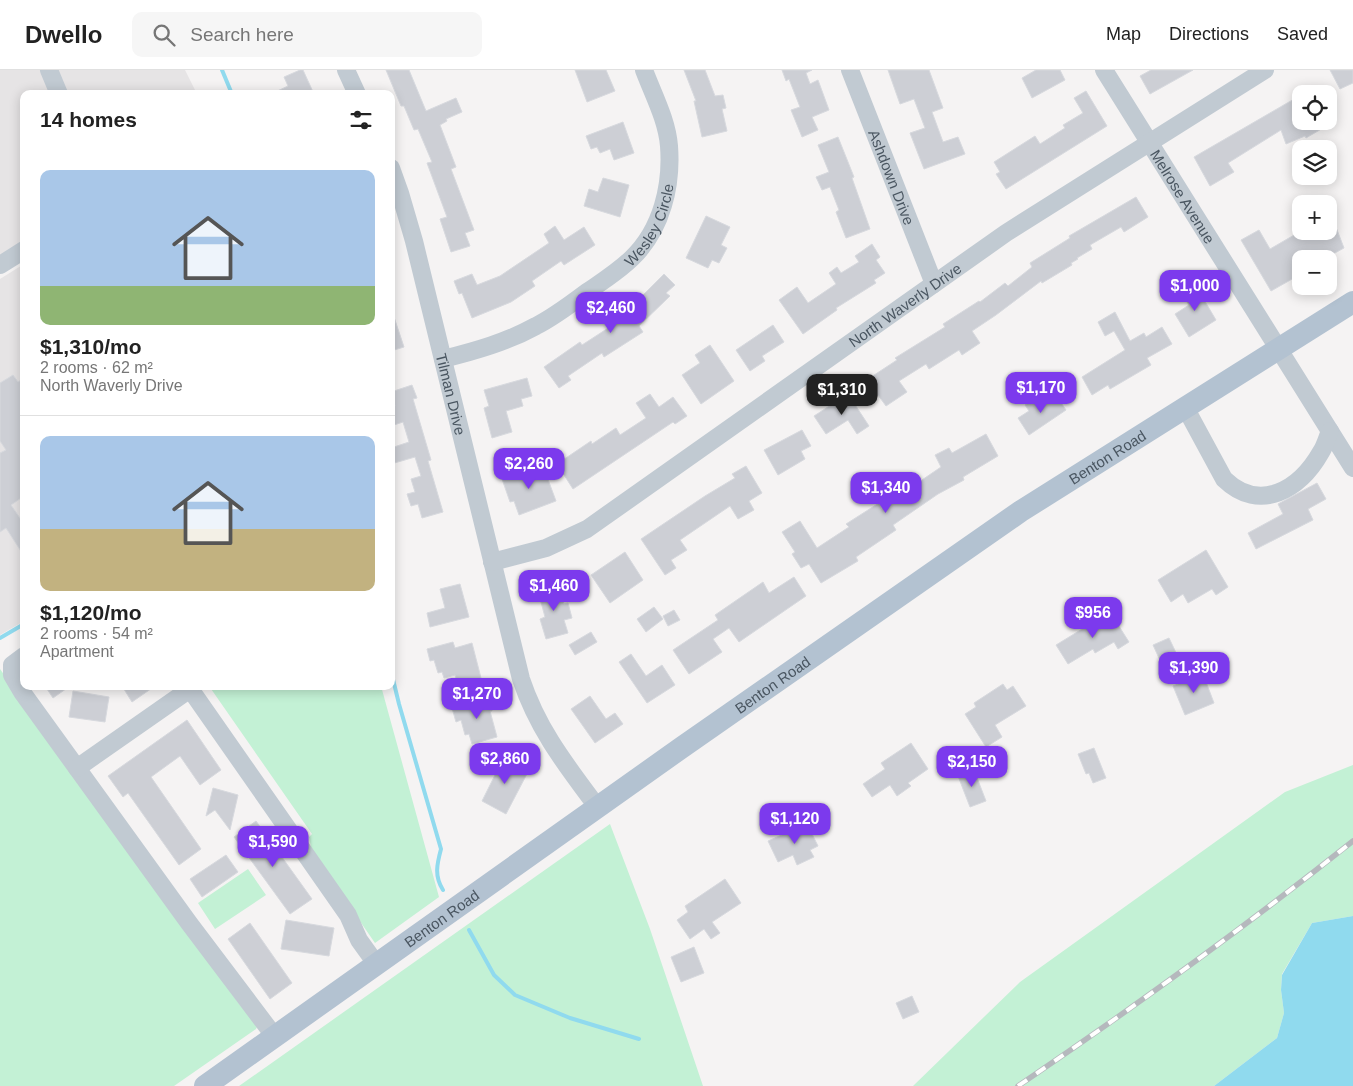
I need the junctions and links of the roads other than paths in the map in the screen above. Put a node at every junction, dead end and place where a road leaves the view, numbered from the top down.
1 (49, 70) edge
2 (346, 70) edge
3 (644, 70) edge
4 (850, 70) edge
5 (1104, 70) edge
6 (1265, 70) edge
7 (56, 90) edge
8 (355, 90) edge
9 (1150, 143) junction
10 (395, 180) edge
11 (20, 252) edge
12 (0, 265) edge
13 (934, 284) junction
14 (1353, 302) edge
15 (1279, 348) junction
16 (443, 359) junction
17 (1184, 407) junction
18 (1330, 431) junction
19 (1353, 468) edge
20 (492, 562) junction
21 (20, 659) edge
22 (20, 686) edge
23 (22, 690) edge
24 (185, 690) edge
25 (191, 690) edge
26 (77, 768) junction
27 (598, 808) junction
28 (377, 965) junction
29 (275, 1037) junction
30 (205, 1086) edge

1 - 7 street
2 - 8 street
3 - 16 street, Wesley Circle
4 - 13 street, Ashdown Drive
5 - 9 street, Melrose Avenue
6 - 9 street, North Waverly Drive
9 - 13 street, North Waverly Drive
9 - 15 street, Melrose Avenue
10 - 16 street, Tilman Drive
11 - 12 street
13 - 20 street, North Waverly Drive
14 - 15 main road, Benton Road
15 - 17 main road, Benton Road
15 - 18 street
16 - 20 street, Tilman Drive
17 - 18 street
17 - 27 main road, Benton Road
18 - 19 street
20 - 27 street, Tilman Drive
21 - 22 street
23 - 26 street
24 - 26 street
25 - 28 street
26 - 29 street
27 - 28 main road, Benton Road
28 - 29 main road, Benton Road
29 - 30 main road, Benton Road

